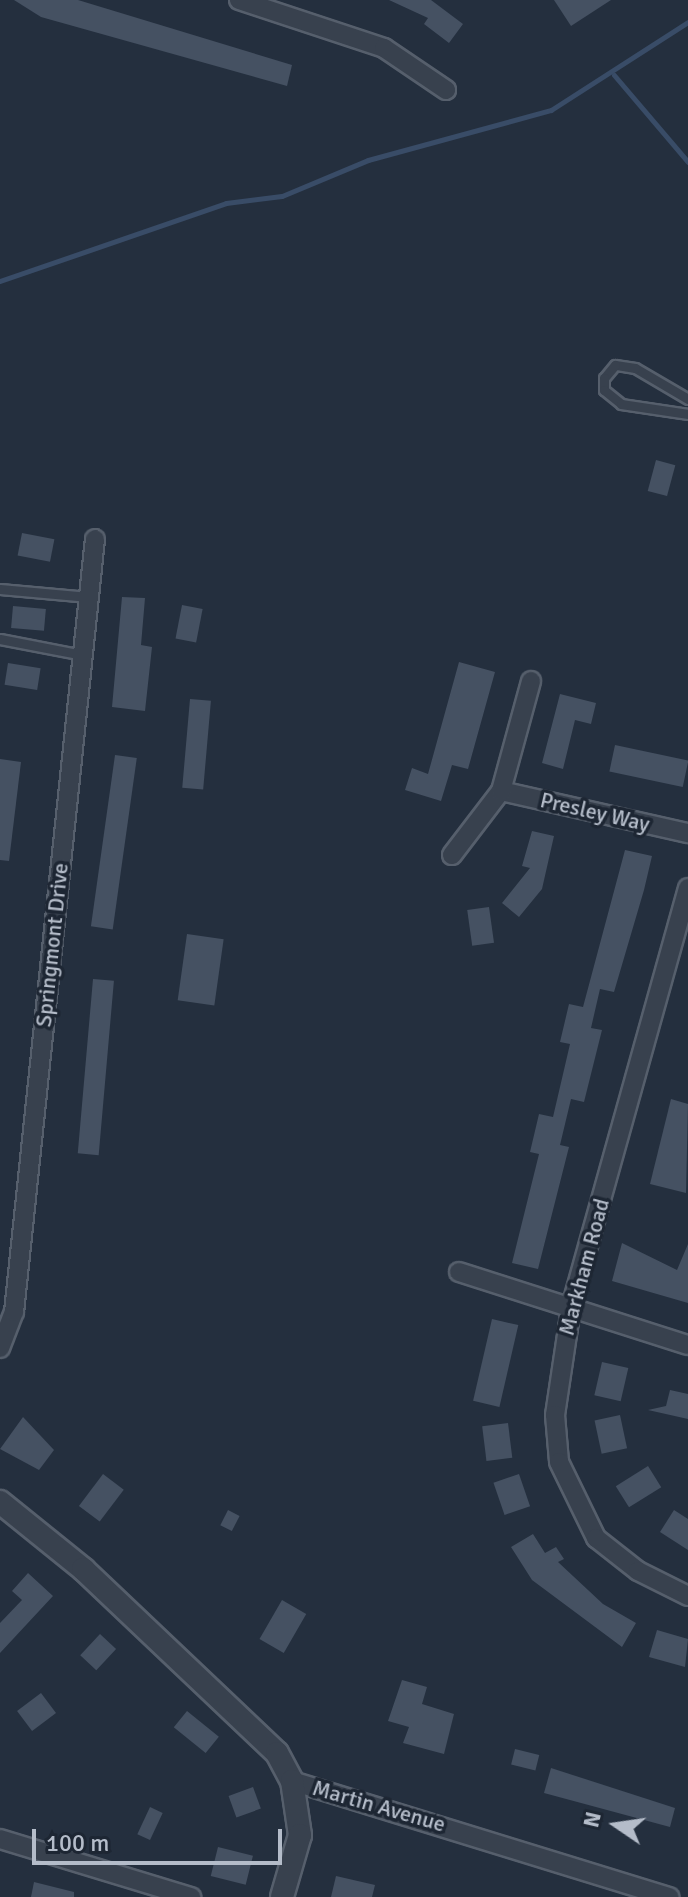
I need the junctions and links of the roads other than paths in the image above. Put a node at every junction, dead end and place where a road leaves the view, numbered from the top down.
1 (239, 0) edge
2 (446, 90) dead end
3 (688, 399) edge
4 (688, 414) edge
5 (95, 539) dead end
6 (0, 589) edge
7 (89, 597) junction
8 (0, 639) edge
9 (83, 655) junction
10 (531, 681) dead end
11 (501, 791) junction
12 (688, 833) edge
13 (452, 855) dead end
14 (688, 888) edge
15 (459, 1272) dead end
16 (571, 1308) junction
17 (688, 1345) edge
18 (0, 1348) edge
19 (0, 1502) edge
20 (688, 1596) edge
21 (292, 1781) junction
22 (0, 1839) edge
23 (191, 1897) edge
24 (282, 1897) edge
25 (670, 1897) edge

1 - 2 street
3 - 4 lane
5 - 7 street, Springmont Drive
6 - 7 lane
7 - 9 street, Springmont Drive
8 - 9 lane
9 - 18 street, Springmont Drive
10 - 11 street
11 - 12 street, Presley Way
11 - 13 street
14 - 16 street, Markham Road
15 - 16 street
16 - 17 street
16 - 20 street, Markham Road
19 - 21 street, Martin Avenue
21 - 24 street
21 - 25 street, Martin Avenue
22 - 23 street

